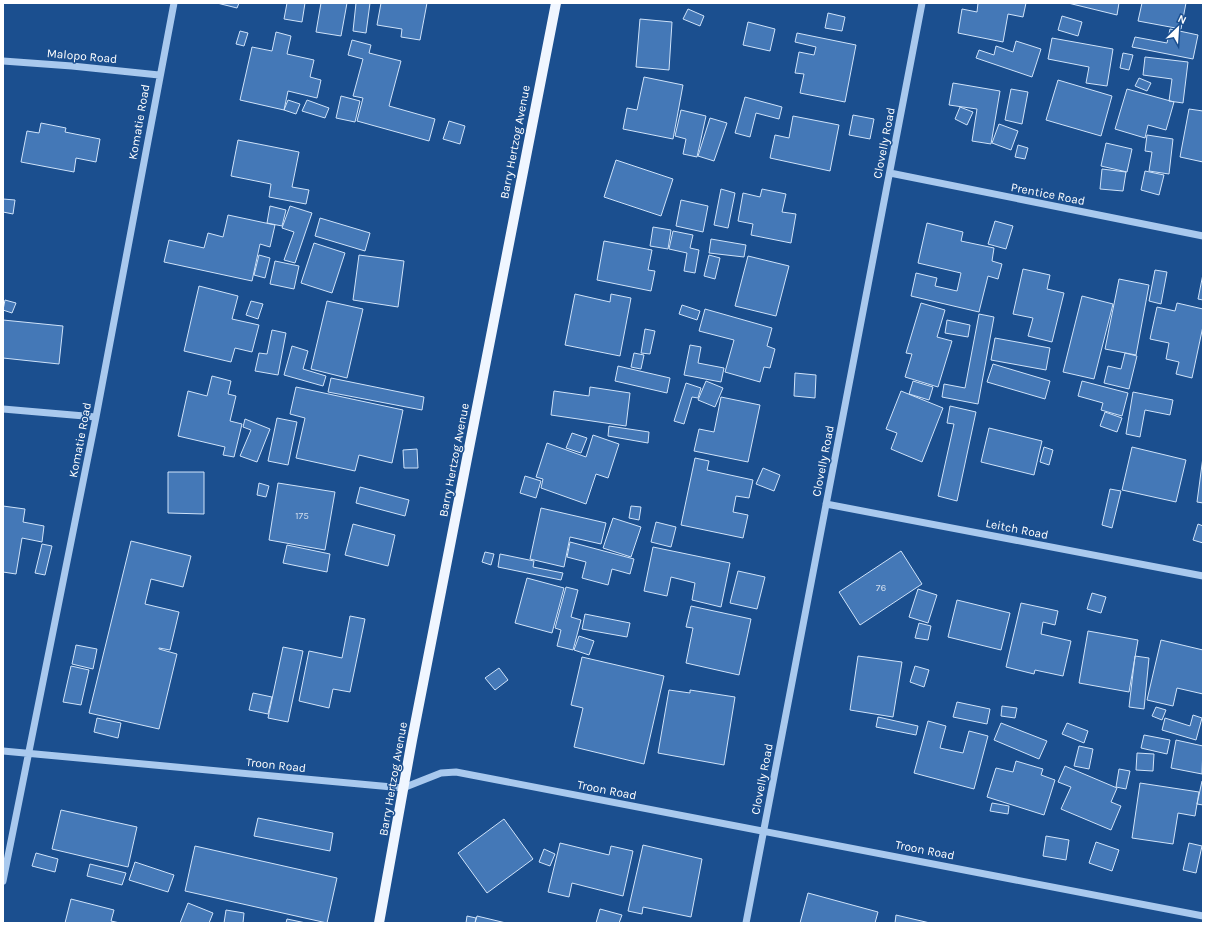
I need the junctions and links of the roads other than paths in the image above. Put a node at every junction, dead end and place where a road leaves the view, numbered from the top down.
1 (174, 3) edge
2 (556, 3) edge
3 (922, 3) edge
4 (3, 61) edge
5 (159, 75) junction
6 (890, 174) junction
7 (1203, 236) edge
8 (3, 409) edge
9 (96, 417) junction
10 (826, 504) junction
11 (1203, 576) edge
12 (3, 751) edge
13 (28, 753) junction
14 (403, 788) junction
15 (764, 830) junction
16 (3, 881) edge
17 (1203, 916) edge
18 (379, 923) edge
19 (746, 923) edge

1 - 5 street, Komatie Road
2 - 14 main road, Barry Hertzog Avenue
3 - 6 street, Clovelly Road
4 - 5 street, Malopo Road
5 - 9 street, Komatie Road
6 - 7 street, Prentice Road
6 - 10 street, Clovelly Road
8 - 9 street
9 - 13 street, Komatie Road
10 - 11 street, Leitch Road
10 - 15 street, Clovelly Road
12 - 13 street, Troon Road
13 - 14 street, Troon Road
13 - 16 street, Komatie Road
14 - 15 street, Troon Road
14 - 18 main road, Barry Hertzog Avenue
15 - 17 street, Troon Road
15 - 19 street, Clovelly Road

